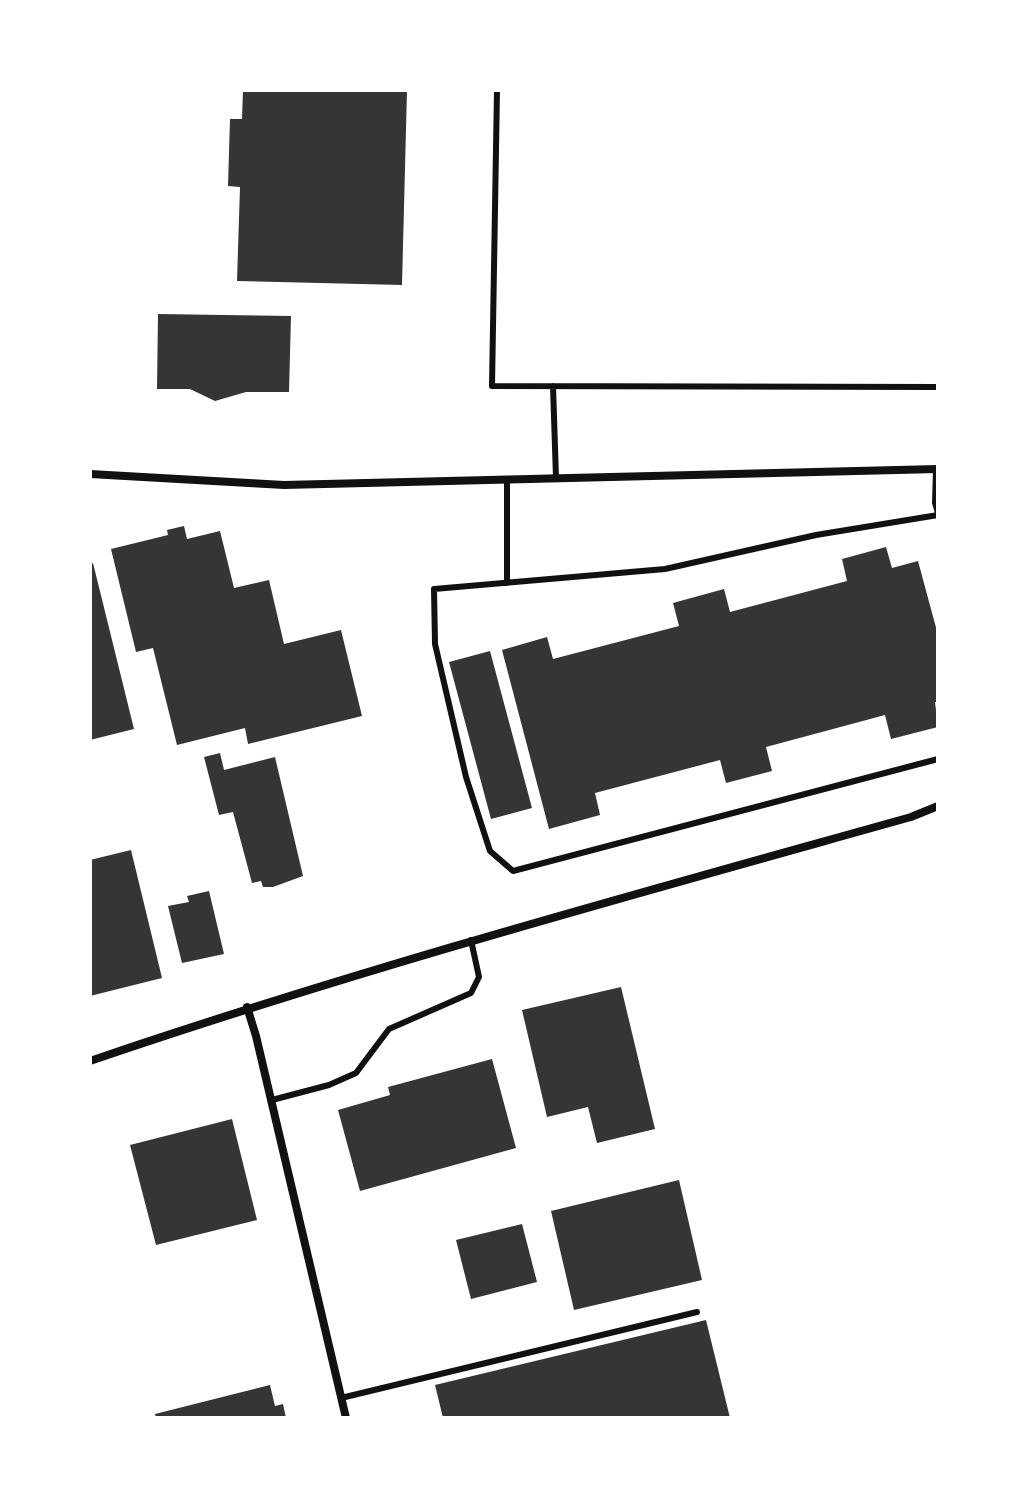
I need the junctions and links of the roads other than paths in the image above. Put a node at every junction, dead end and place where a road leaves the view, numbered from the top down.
1 (497, 90) edge
2 (553, 386) junction
3 (938, 387) edge
4 (937, 469) edge
5 (90, 474) edge
6 (556, 478) junction
7 (507, 480) junction
8 (938, 514) edge
9 (507, 583) junction
10 (938, 759) edge
11 (938, 806) edge
12 (471, 940) junction
13 (247, 1007) junction
14 (90, 1061) edge
15 (272, 1100) junction
16 (697, 1312) dead end
17 (341, 1398) junction
18 (346, 1418) edge

1 - 2 lane
2 - 3 lane
2 - 6 lane
4 - 6 street
4 - 8 lane
5 - 7 street
6 - 7 street
7 - 9 lane
8 - 9 lane
9 - 10 lane
11 - 12 street
12 - 13 street
12 - 15 lane
13 - 14 street
13 - 15 street
15 - 17 street
16 - 17 lane
17 - 18 street

